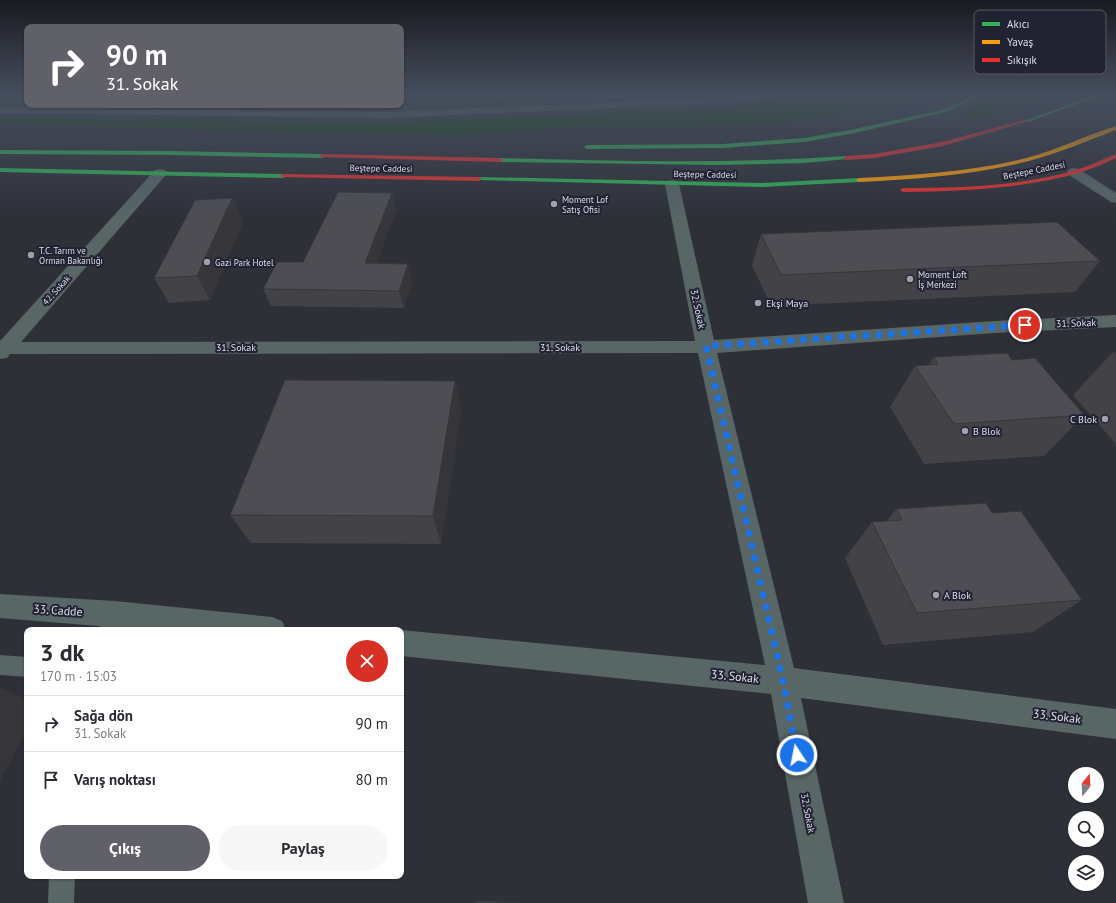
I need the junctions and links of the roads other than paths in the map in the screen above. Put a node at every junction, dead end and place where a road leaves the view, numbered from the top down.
1 (826, 136) edge
2 (974, 136) edge
3 (1095, 136) edge
4 (0, 145) edge
5 (579, 147) dead end
6 (510, 151) dead end
7 (0, 152) edge
8 (172, 153) junction
9 (1116, 156) edge
10 (431, 158) junction
11 (0, 170) edge
12 (1074, 172) junction
13 (160, 173) junction
14 (110, 182) dead end
15 (672, 184) junction
16 (762, 185) junction
17 (862, 189) dead end
18 (894, 190) dead end
19 (1116, 199) edge
20 (1116, 321) edge
21 (706, 346) junction
22 (2, 351) edge
23 (0, 606) edge
24 (112, 622) edge
25 (212, 627) edge
26 (404, 643) edge
27 (0, 666) edge
28 (24, 667) edge
29 (783, 681) junction
30 (1116, 724) edge
31 (62, 879) edge
32 (61, 903) edge
33 (826, 903) edge

1 - 5 main road
2 - 10 main road, Beştepe Caddesi
3 - 16 main road, Beştepe Caddesi
4 - 8 main road
6 - 10 main road
7 - 8 main road, Beştepe Caddesi
8 - 10 main road, Beştepe Caddesi
9 - 12 main road, Beştepe Caddesi
11 - 13 main road, Beştepe Caddesi
12 - 18 main road, Beştepe Caddesi
12 - 19 street
13 - 14 main road
13 - 15 main road, Beştepe Caddesi
13 - 22 street, 42. Sokak
15 - 16 main road, Beştepe Caddesi
15 - 21 street, 32. Sokak
16 - 17 main road, Beştepe Caddesi
20 - 21 street, 31. Sokak
21 - 22 street, 31. Sokak
21 - 29 street, 32. Sokak
23 - 24 street, 33. Cadde
24 - 25 street
26 - 29 street, 33. Sokak
27 - 28 lane
29 - 30 street, 33. Sokak
29 - 33 street, 32. Sokak
31 - 32 lane

